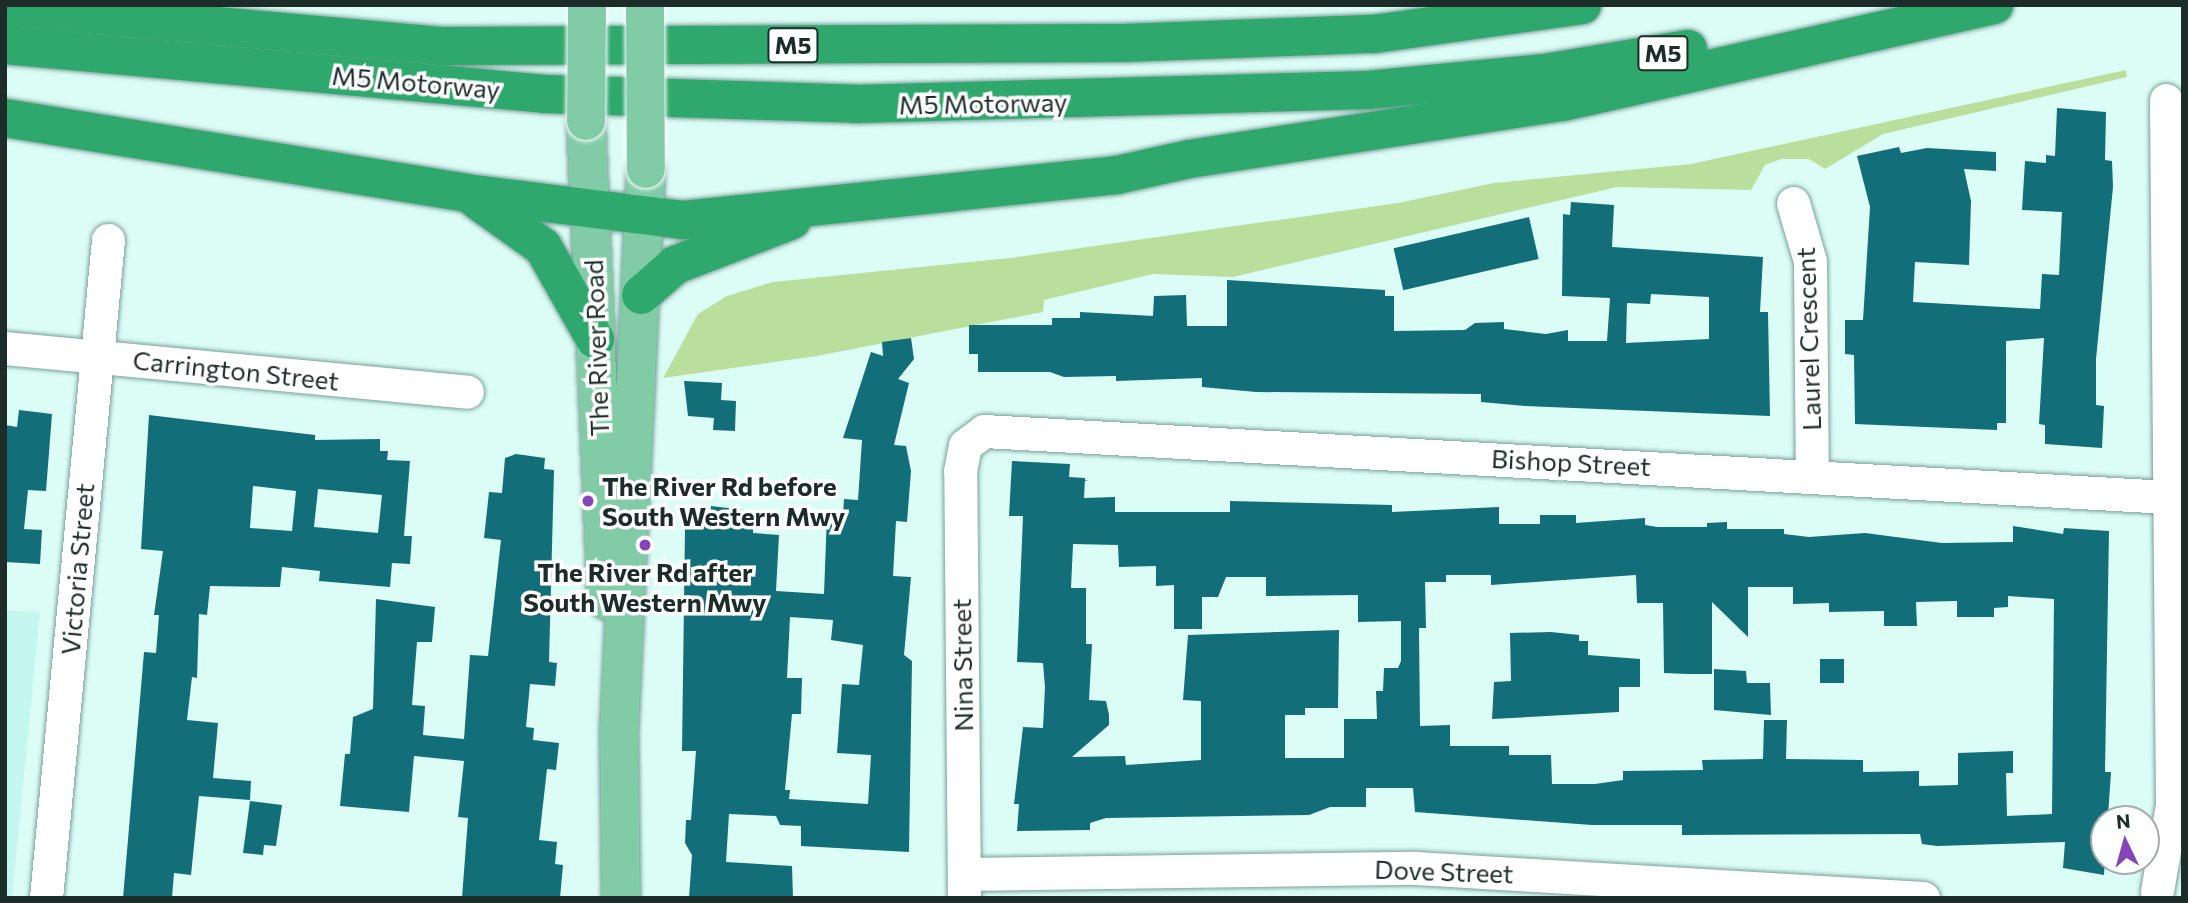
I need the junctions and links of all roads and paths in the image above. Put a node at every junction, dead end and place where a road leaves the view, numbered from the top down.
1 (587, 5) edge
2 (645, 5) edge
3 (1582, 5) edge
4 (1956, 5) edge
5 (1994, 5) edge
6 (5, 7) edge
7 (5, 45) edge
8 (2166, 100) dead end
9 (5, 118) edge
10 (2175, 170) edge
11 (466, 193) junction
12 (832, 203) junction
13 (1793, 203) dead end
14 (591, 212) junction
15 (645, 218) junction
16 (108, 240) dead end
17 (641, 295) junction
18 (595, 340) junction
19 (5, 348) edge
20 (97, 356) junction
21 (467, 392) dead end
22 (973, 436) joint
23 (1812, 477) junction
24 (2174, 493) edge
25 (619, 732) junction
26 (2172, 805) junction
27 (2183, 854) edge
28 (964, 886) edge
29 (2158, 894) edge
30 (47, 898) edge
31 (621, 898) edge
32 (1923, 898) edge

1 - 14 main road, The River Road, bridge
2 - 15 main road, The River Road, bridge
3 - 6 highway, M5 Motorway / M5
4 - 7 highway, M5 Motorway / M5
5 - 12 highway
8 - 10 street
9 - 11 highway
10 - 24 street
11 - 14 highway
11 - 18 highway
12 - 15 highway
12 - 17 highway
13 - 23 street, Laurel Crescent
14 - 15 highway
14 - 18 main road, The River Road
15 - 17 main road, The River Road
16 - 20 street, Victoria Street
17 - 25 main road, The River Road
18 - 25 main road, The River Road
19 - 20 street, Carrington Street
20 - 21 street, Carrington Street
20 - 30 street, Victoria Street
22 - 23 street, Bishop Street
22 - 28 street, Nina Street
23 - 24 street, Bishop Street
24 - 26 street
25 - 31 main road, The River Road
26 - 27 street
26 - 29 street
28 - 32 street, Dove Street

